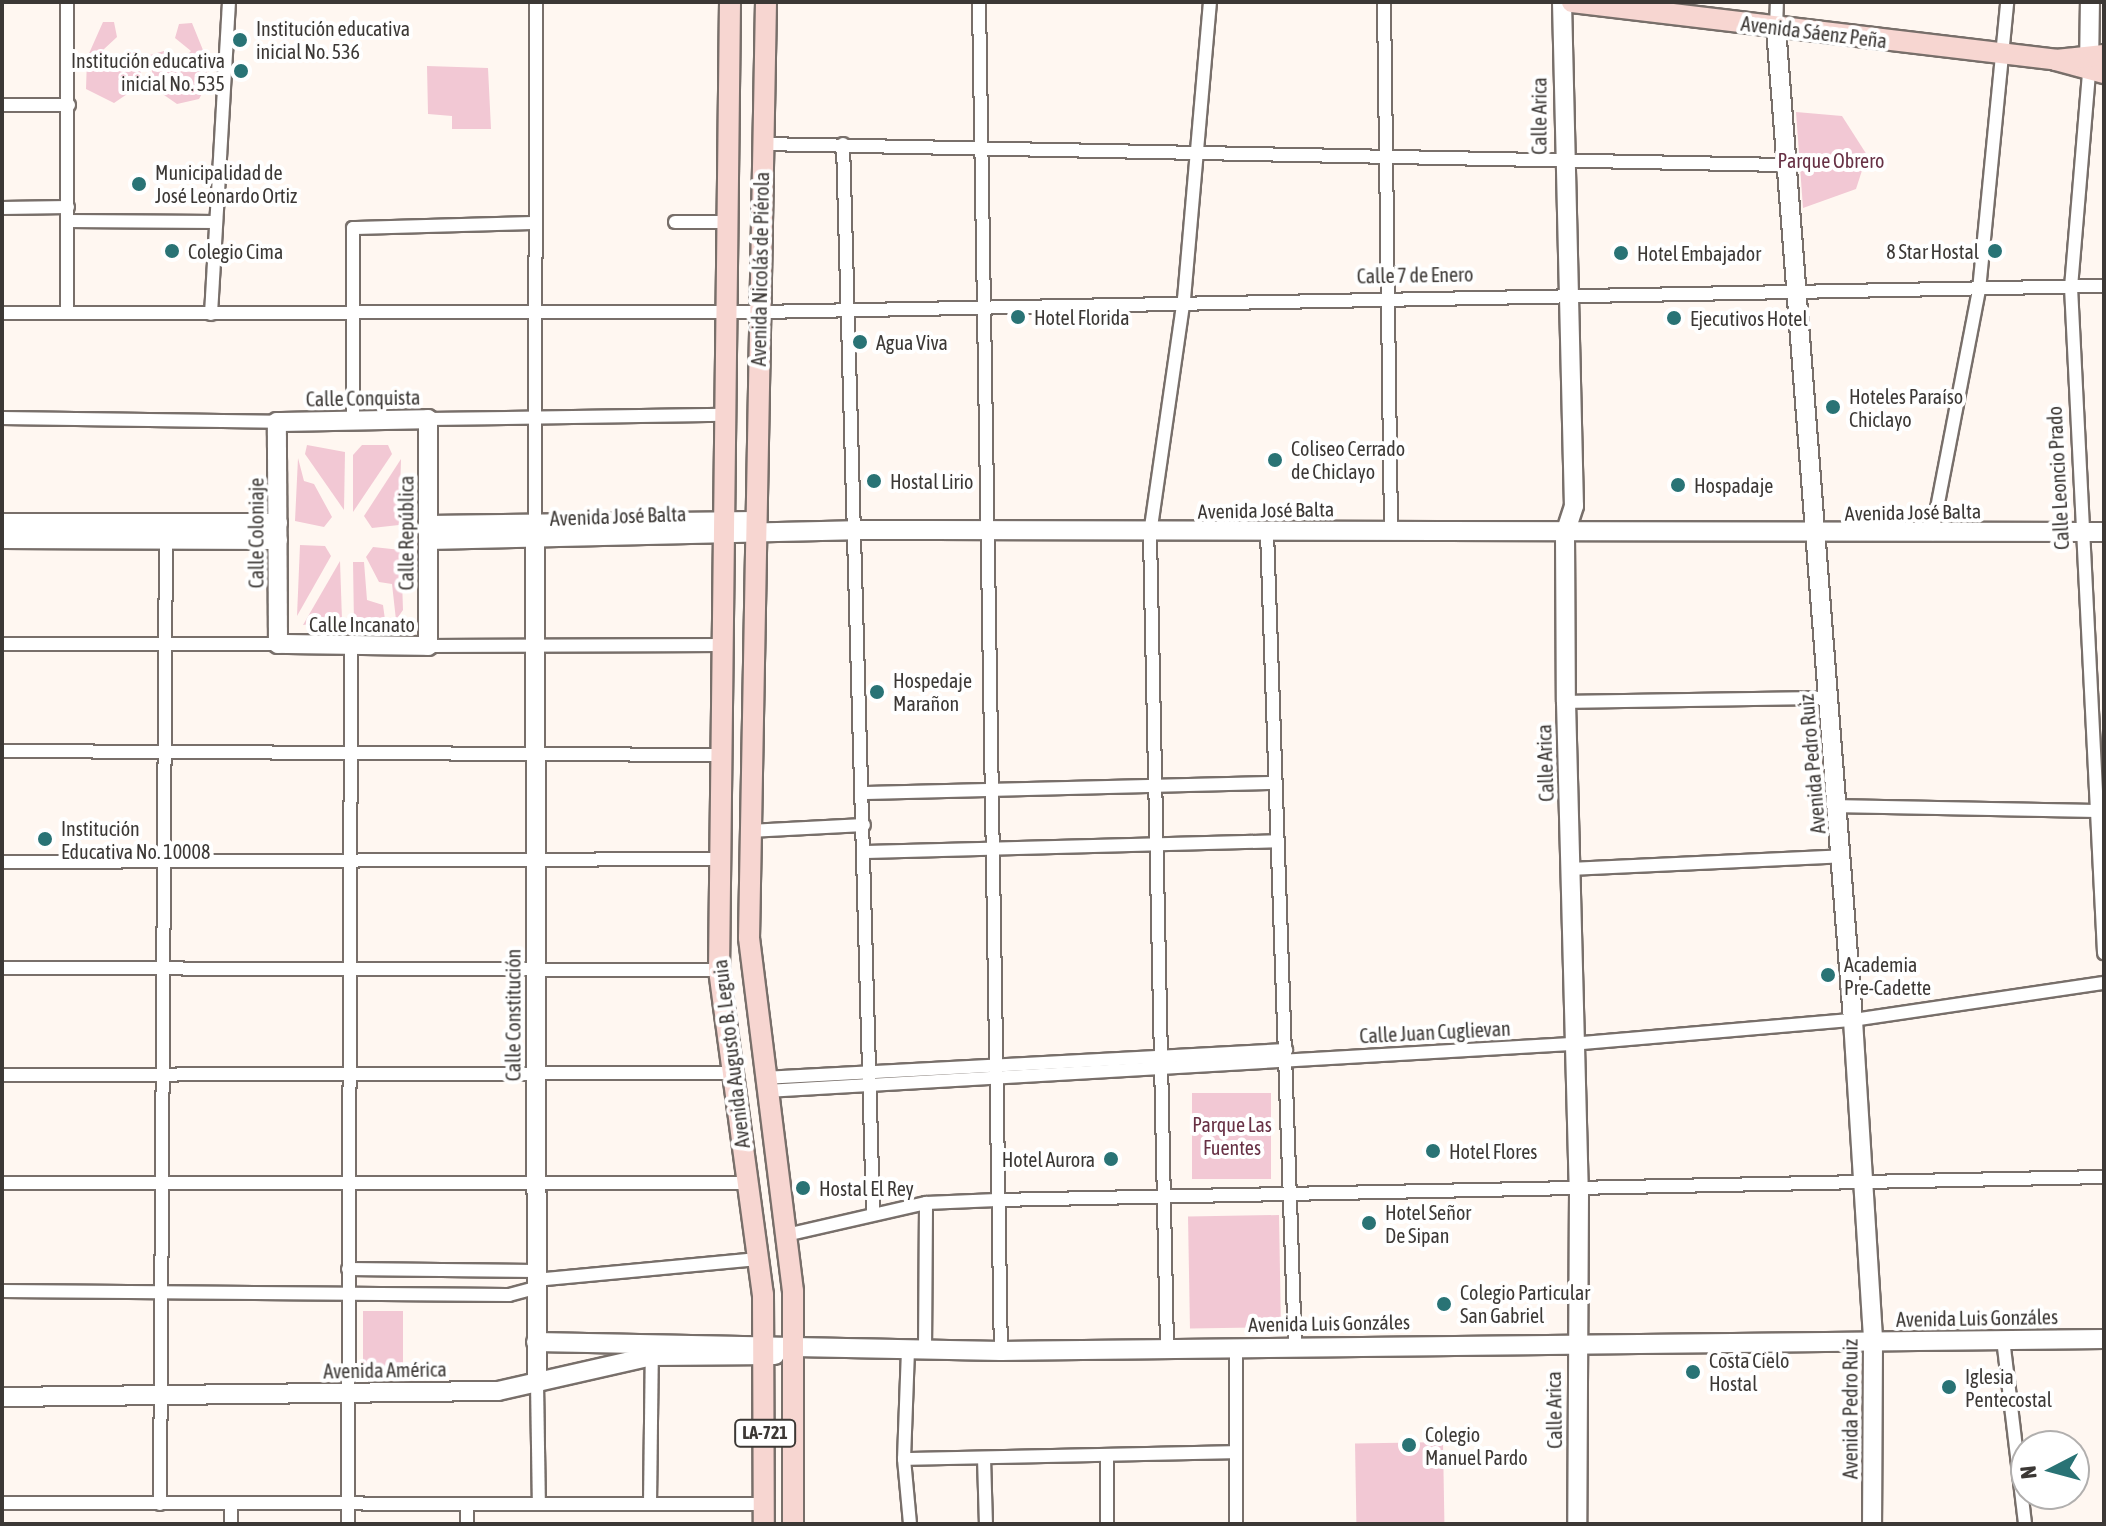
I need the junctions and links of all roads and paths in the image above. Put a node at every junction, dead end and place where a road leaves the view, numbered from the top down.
1 (69, 2) edge
2 (229, 2) edge
3 (536, 2) edge
4 (730, 2) edge
5 (766, 2) edge
6 (979, 2) edge
7 (1210, 2) edge
8 (1384, 2) edge
9 (1562, 2) edge
10 (1572, 2) edge
11 (1637, 2) edge
12 (1777, 2) edge
13 (2007, 2) edge
14 (2090, 2) edge
15 (1657, 11) junction
16 (1776, 28) junction
17 (2002, 53) junction
18 (2097, 64) edge
19 (2, 105) edge
20 (69, 105) junction
21 (763, 144) junction
22 (843, 144) junction
23 (977, 145) junction
24 (1197, 149) junction
25 (1388, 154) junction
26 (1561, 159) junction
27 (1783, 165) junction
28 (2, 208) edge
29 (68, 214) junction
30 (216, 222) junction
31 (675, 222) dead end
32 (727, 222) junction
33 (535, 223) junction
34 (2104, 286) edge
35 (2071, 287) junction
36 (1795, 288) junction
37 (1979, 290) junction
38 (1567, 292) junction
39 (1388, 296) junction
40 (1184, 299) junction
41 (981, 303) junction
42 (850, 306) junction
43 (534, 309) junction
44 (726, 310) junction
45 (353, 312) junction
46 (759, 312) junction
47 (2, 313) edge
48 (67, 313) junction
49 (211, 314) junction
50 (725, 415) junction
51 (535, 416) junction
52 (2, 418) edge
53 (428, 419) junction
54 (353, 420) junction
55 (277, 422) junction
56 (2, 523) edge
57 (723, 528) junction
58 (755, 528) junction
59 (854, 530) junction
60 (1391, 530) junction
61 (984, 531) junction
62 (166, 532) junction
63 (278, 532) junction
64 (1267, 532) junction
65 (2082, 532) junction
66 (2104, 532) edge
67 (428, 533) junction
68 (535, 533) junction
69 (1150, 534) junction
70 (1565, 534) junction
71 (1932, 534) junction
72 (1815, 536) junction
73 (2, 539) edge
74 (2, 644) edge
75 (165, 644) junction
76 (278, 644) junction
77 (722, 645) junction
78 (428, 646) junction
79 (535, 646) junction
80 (351, 647) junction
81 (1828, 698) junction
82 (1566, 702) junction
83 (2, 751) edge
84 (164, 751) junction
85 (350, 751) junction
86 (536, 755) junction
87 (722, 755) junction
88 (1273, 783) junction
89 (1159, 786) junction
90 (996, 791) junction
91 (862, 793) junction
92 (1837, 806) junction
93 (2101, 811) edge
94 (864, 825) junction
95 (749, 831) junction
96 (721, 832) junction
97 (1277, 841) junction
98 (1160, 845) junction
99 (996, 848) junction
100 (866, 852) junction
101 (1842, 856) junction
102 (721, 859) junction
103 (2, 862) edge
104 (164, 863) junction
105 (350, 863) junction
106 (536, 864) junction
107 (1570, 869) junction
108 (2104, 953) edge
109 (349, 967) junction
110 (2, 968) edge
111 (165, 969) junction
112 (535, 970) junction
113 (719, 970) junction
114 (2104, 983) edge
115 (1853, 1020) junction
116 (1571, 1044) junction
117 (1286, 1050) junction
118 (1165, 1056) junction
119 (997, 1065) junction
120 (1287, 1065) junction
121 (1165, 1071) junction
122 (732, 1073) junction
123 (535, 1074) junction
124 (2, 1075) edge
125 (349, 1075) junction
126 (163, 1076) junction
127 (871, 1079) junction
128 (997, 1079) junction
129 (765, 1084) junction
130 (2104, 1177) edge
131 (2, 1183) edge
132 (348, 1183) junction
133 (747, 1183) junction
134 (162, 1184) junction
135 (534, 1184) junction
136 (1863, 1187) junction
137 (1579, 1192) junction
138 (1165, 1197) junction
139 (1294, 1197) junction
140 (997, 1200) junction
141 (926, 1203) junction
142 (873, 1214) junction
143 (786, 1235) junction
144 (758, 1259) junction
145 (348, 1269) junction
146 (535, 1280) junction
147 (2, 1291) edge
148 (161, 1293) junction
149 (347, 1293) junction
150 (2003, 1339) junction
151 (2104, 1339) edge
152 (1575, 1341) junction
153 (536, 1342) junction
154 (1873, 1342) junction
155 (1236, 1346) junction
156 (1295, 1346) junction
157 (1167, 1347) junction
158 (795, 1348) junction
159 (652, 1349) junction
160 (765, 1350) junction
161 (917, 1350) junction
162 (1001, 1351) junction
163 (537, 1383) junction
164 (347, 1393) junction
165 (2, 1397) edge
166 (160, 1398) junction
167 (1236, 1452) junction
168 (1107, 1455) junction
169 (984, 1458) junction
170 (904, 1459) junction
171 (2, 1503) edge
172 (347, 1503) junction
173 (160, 1504) junction
174 (467, 1504) junction
175 (539, 1504) junction
176 (650, 1504) junction
177 (231, 1505) junction
178 (764, 1514) edge
179 (231, 1524) edge
180 (348, 1524) edge
181 (467, 1524) edge
182 (793, 1524) edge
183 (910, 1524) edge
184 (986, 1524) edge
185 (1107, 1524) edge
186 (1236, 1524) edge
187 (1577, 1524) edge
188 (1872, 1524) edge
189 (2025, 1524) edge

1 - 20 street
2 - 30 street
3 - 33 street
4 - 32 main road, Avenida Nicolás de Piérola
5 - 21 main road, Avenida Nicolás de Piérola
6 - 23 street
7 - 24 street
8 - 25 street
9 - 26 street, Calle Arica
10 - 15 main road, Avenida Sáenz Peña
11 - 15 main road
12 - 16 street, Avenida Pedro Ruiz
13 - 17 street
14 - 18 street, Calle Leoncio Prado
15 - 16 main road, Avenida Sáenz Peña
16 - 17 main road, Avenida Sáenz Peña
16 - 27 street, Avenida Pedro Ruiz
17 - 18 main road, Avenida Sáenz Peña
17 - 37 street
18 - 35 street, Calle Leoncio Prado
19 - 20 street
20 - 29 street
21 - 22 street
21 - 46 main road, Avenida Nicolás de Piérola
22 - 23 street
22 - 42 street
23 - 24 street
23 - 41 street
24 - 25 street
24 - 40 street
25 - 26 street
25 - 39 street
26 - 27 street
26 - 38 street, Calle Arica
27 - 36 street, Avenida Pedro Ruiz
28 - 29 street
29 - 30 street
29 - 48 street
30 - 49 street
31 - 32 street
32 - 44 main road, Avenida Nicolás de Piérola
33 - 43 street
33 - 45 street
34 - 35 street, Calle 7 de Enero
35 - 37 street, Calle 7 de Enero
35 - 65 street, Calle Leoncio Prado
36 - 37 street, Calle 7 de Enero
36 - 38 street, Calle 7 de Enero
36 - 72 street, Avenida Pedro Ruiz
37 - 71 street
38 - 39 street, Calle 7 de Enero
38 - 70 street, Calle Arica
39 - 40 street, Calle 7 de Enero
39 - 60 street
40 - 41 street, Calle 7 de Enero
40 - 69 street
41 - 42 street, Calle 7 de Enero
41 - 61 street
42 - 46 street, Calle 7 de Enero
42 - 59 street
43 - 44 street, Calle 7 de Enero
43 - 45 street, Calle 7 de Enero
43 - 51 street
44 - 46 street, Calle 7 de Enero
44 - 50 main road, Avenida Nicolás de Piérola
45 - 49 street, Calle 7 de Enero
45 - 54 street
46 - 58 main road, Avenida Nicolás de Piérola
47 - 48 street, Calle 7 de Enero
48 - 49 street, Calle 7 de Enero
50 - 51 street, Calle Conquista
50 - 57 main road, Avenida Nicolás de Piérola
51 - 53 street, Calle Conquista
51 - 68 street
52 - 55 street, Calle Conquista
53 - 54 street, Calle Conquista
53 - 67 street, Calle República
54 - 55 street, Calle Conquista
55 - 63 street, Calle Coloniaje
56 - 62 street
57 - 58 street, Avenida José Balta
57 - 68 street, Avenida José Balta
57 - 77 main road, Avenida Augusto B. Leguia
58 - 59 street, Avenida José Balta
58 - 95 main road, Avenida Augusto B. Leguia
59 - 61 street, Avenida José Balta
59 - 91 street
60 - 64 street, Avenida José Balta
60 - 70 street, Avenida José Balta
61 - 69 street, Avenida José Balta
61 - 90 street
62 - 63 street
62 - 73 street
62 - 75 street
63 - 76 street, Calle Coloniaje
64 - 69 street, Avenida José Balta
64 - 88 street
65 - 66 street, Avenida José Balta
65 - 71 street, Avenida José Balta
65 - 93 street, Calle Leoncio Prado
67 - 68 street, Avenida José Balta
67 - 78 street, Calle República
68 - 79 street, Calle Constitución
69 - 89 street
70 - 72 street, Avenida José Balta
70 - 82 street, Calle Arica
71 - 72 street, Avenida José Balta
72 - 81 street, Avenida Pedro Ruiz
74 - 75 street, Calle Incanato
75 - 76 street, Calle Incanato
75 - 84 street
76 - 80 street, Calle Incanato
77 - 79 street, Calle Incanato
77 - 87 main road, Avenida Augusto B. Leguia
78 - 79 street, Calle Incanato
78 - 80 street, Calle Incanato
79 - 86 street, Calle Constitución
80 - 85 street
81 - 82 street
81 - 92 street, Avenida Pedro Ruiz
82 - 107 street, Calle Arica
83 - 84 street
84 - 85 street
84 - 104 street
85 - 86 street
85 - 105 street
86 - 87 street
86 - 106 street, Calle Constitución
87 - 96 main road, Avenida Augusto B. Leguia
88 - 89 street
88 - 97 street
89 - 90 street
89 - 98 street
90 - 91 street
90 - 99 street
91 - 94 street
92 - 93 street
92 - 101 street, Avenida Pedro Ruiz
93 - 108 street, Calle Leoncio Prado
94 - 95 street
94 - 100 street
95 - 96 main road
95 - 129 main road, Avenida Augusto B. Leguia
96 - 102 main road, Avenida Augusto B. Leguia
97 - 98 street
97 - 117 street
98 - 99 street
98 - 118 street
99 - 100 street
99 - 119 street
100 - 127 street
101 - 107 street
101 - 115 street, Avenida Pedro Ruiz
102 - 106 street
102 - 113 main road, Avenida Augusto B. Leguia
103 - 104 street
104 - 105 street
104 - 111 street
105 - 106 street
105 - 109 street
106 - 112 street, Calle Constitución
107 - 116 street, Calle Arica
109 - 111 street
109 - 112 street
109 - 125 street
110 - 111 street
111 - 126 street
112 - 113 street
112 - 123 street, Calle Constitución
113 - 122 main road, Avenida Augusto B. Leguia
114 - 115 street, Calle Juan Cuglievan
115 - 116 street, Calle Juan Cuglievan
115 - 136 street, Avenida Pedro Ruiz
116 - 120 street, Calle Juan Cuglievan
116 - 137 street, Calle Arica
117 - 118 street, Calle Juan Cuglievan
117 - 120 street
118 - 119 street, Calle Juan Cuglievan
118 - 121 street
119 - 127 street, Calle Juan Cuglievan
119 - 128 street
120 - 121 street, Calle Juan Cuglievan
120 - 139 street
121 - 128 street, Calle Juan Cuglievan
121 - 138 street
122 - 123 street
122 - 133 main road, Avenida Augusto B. Leguia
123 - 125 street
123 - 135 street, Calle Constitución
124 - 126 street
125 - 126 street
125 - 132 street
126 - 134 street
127 - 128 street, Calle Juan Cuglievan
127 - 129 street, Calle Juan Cuglievan
127 - 142 street
128 - 140 street
129 - 143 main road, Avenida Augusto B. Leguia
130 - 136 street
131 - 134 street
132 - 134 street
132 - 135 street
132 - 145 street
133 - 135 street
133 - 144 main road, Avenida Augusto B. Leguia
134 - 148 street
135 - 146 street, Calle Constitución
136 - 137 street
136 - 154 street, Avenida Pedro Ruiz
137 - 139 street
137 - 152 street, Calle Arica
138 - 139 street
138 - 140 street
138 - 157 street
139 - 156 street
140 - 141 street
140 - 162 street
141 - 142 street
141 - 161 street
142 - 143 street
143 - 158 main road, Avenida Augusto B. Leguia
144 - 146 street
144 - 160 main road, Avenida Augusto B. Leguia
145 - 146 street
145 - 149 street
146 - 149 street
146 - 153 street, Calle Constitución
147 - 148 street
148 - 149 street
148 - 166 street
149 - 164 street
150 - 151 street, Avenida Luis Gonzáles
150 - 154 street, Avenida Luis Gonzáles
150 - 189 street
152 - 154 street, Avenida Luis Gonzáles
152 - 156 street, Avenida Luis Gonzáles
152 - 187 street, Calle Arica
153 - 159 street, Avenida América
153 - 163 street, Calle Constitución
154 - 188 street, Avenida Pedro Ruiz
155 - 156 street, Avenida Luis Gonzáles
155 - 157 street, Avenida Luis Gonzáles
155 - 167 street
157 - 162 street, Avenida Luis Gonzáles
158 - 160 street, Avenida Luis Gonzáles
158 - 161 street, Avenida Luis Gonzáles
158 - 182 main road, Avenida Augusto B. Leguia / LA-721
159 - 160 street, Avenida América
159 - 163 street, Avenida América
159 - 176 street
160 - 178 main road, Avenida Augusto B. Leguia / LA-721
161 - 162 street, Avenida Luis Gonzáles
161 - 170 street
163 - 164 street, Avenida América
163 - 175 street, Calle Constitución
164 - 166 street, Avenida América
164 - 172 street
165 - 166 street, Avenida América
166 - 173 street
167 - 168 street
167 - 186 street
168 - 169 street
168 - 185 street
169 - 170 street
169 - 184 street
170 - 183 street
171 - 173 street
172 - 174 street
172 - 177 street
172 - 180 street
173 - 177 street
174 - 175 street
174 - 181 street
175 - 176 street
176 - 178 street
177 - 179 street

